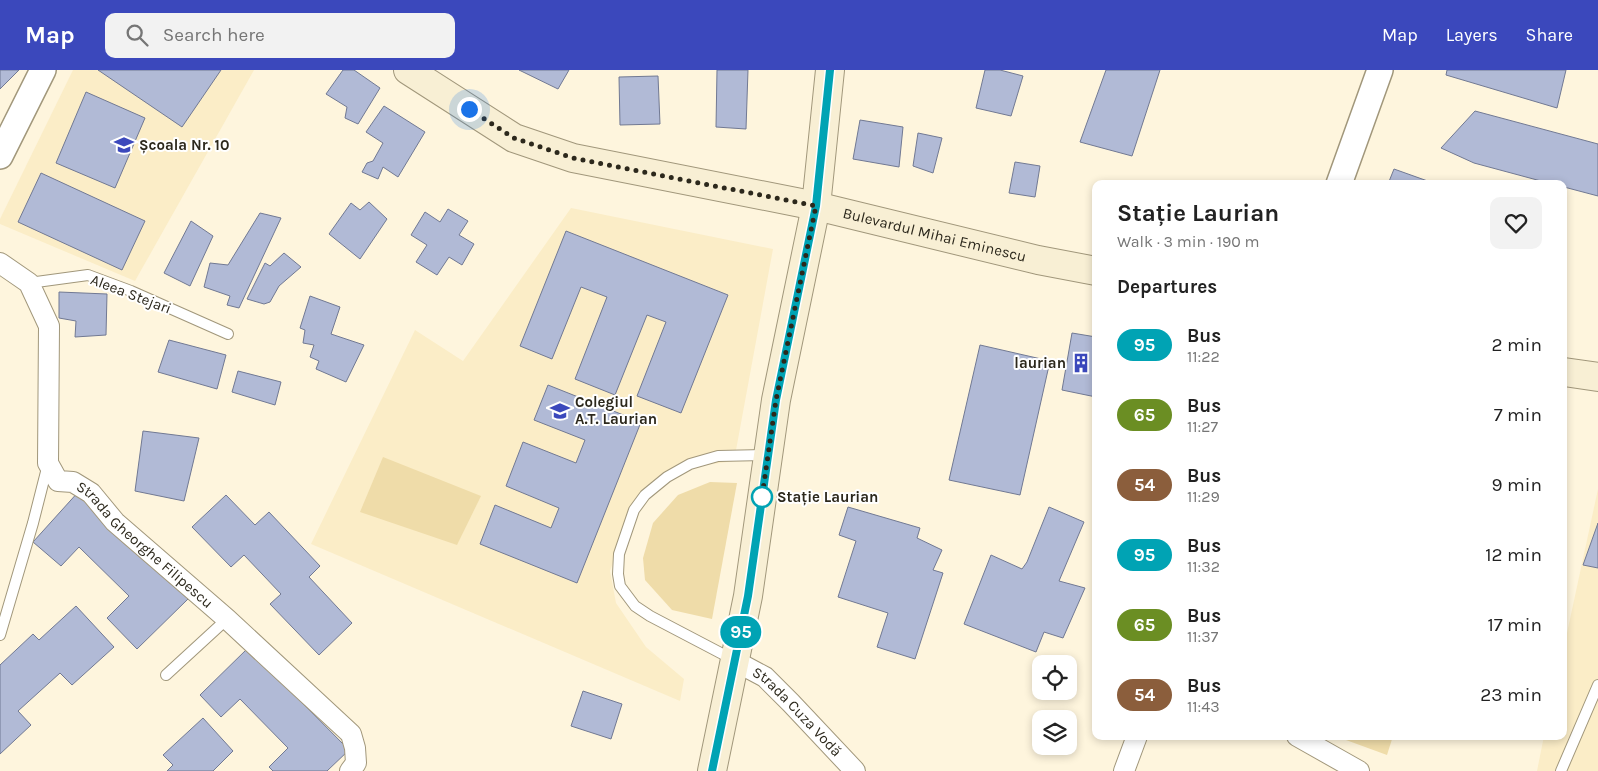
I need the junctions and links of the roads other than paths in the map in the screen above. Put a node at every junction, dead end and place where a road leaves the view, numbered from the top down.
1 (43, 70) edge
2 (408, 70) edge
3 (830, 70) edge
4 (1380, 70) edge
5 (0, 156) edge
6 (1340, 180) edge
7 (816, 206) junction
8 (0, 264) edge
9 (1092, 270) edge
10 (29, 283) junction
11 (228, 334) dead end
12 (1567, 372) edge
13 (1598, 377) edge
14 (768, 455) junction
15 (48, 463) junction
16 (227, 620) junction
17 (0, 635) edge
18 (735, 661) junction
19 (166, 675) dead end
20 (1598, 685) edge
21 (1136, 740) edge
22 (1304, 740) edge
23 (350, 771) edge
24 (712, 771) edge
25 (855, 771) edge
26 (1124, 771) edge
27 (1359, 771) edge
28 (1561, 771) edge

1 - 5 street
2 - 7 main road, Bulevardul Mihai Eminescu
3 - 7 main road
4 - 6 street
7 - 9 main road, Bulevardul Mihai Eminescu
7 - 14 main road
8 - 10 street
10 - 11 lane, Aleea Stejari
10 - 15 street
12 - 13 main road
14 - 18 main road
14 - 18 lane
15 - 16 street, Strada Gheorghe Filipescu
15 - 17 lane
16 - 19 lane
16 - 23 street, Strada Gheorghe Filipescu
18 - 24 main road
18 - 25 street, Strada Cuza Vodă
20 - 28 lane
21 - 26 street
22 - 27 street

